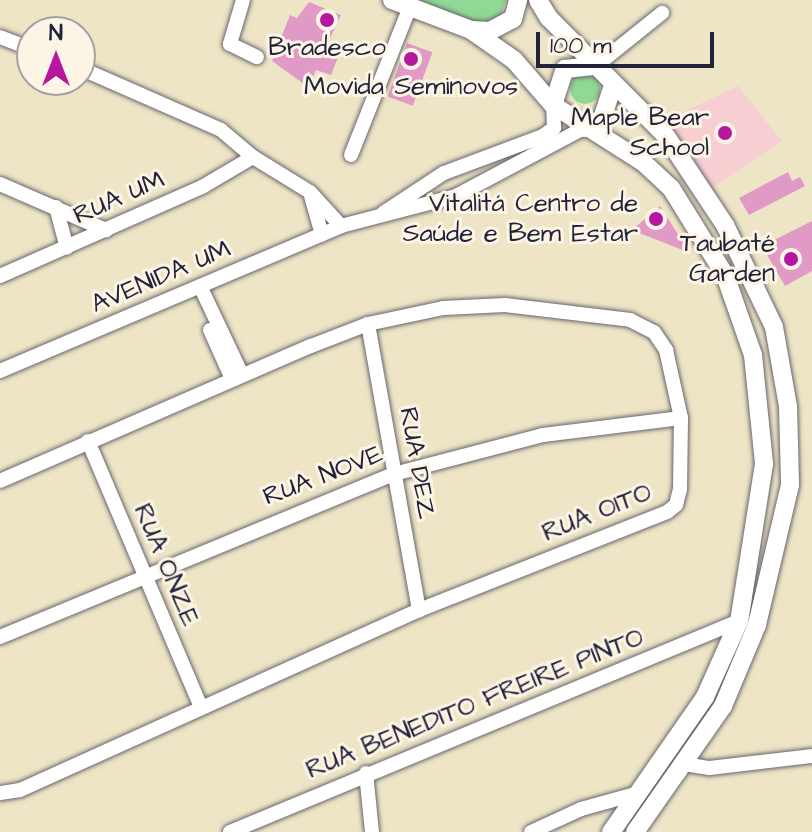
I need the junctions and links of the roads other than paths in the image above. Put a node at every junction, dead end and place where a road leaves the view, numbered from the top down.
1 (243, 0) edge
2 (392, 0) edge
3 (518, 0) edge
4 (538, 0) edge
5 (410, 7) junction
6 (662, 13) dead end
7 (471, 30) junction
8 (257, 57) dead end
9 (596, 66) junction
10 (96, 75) edge
11 (613, 85) junction
12 (553, 105) junction
13 (584, 128) junction
14 (351, 155) dead end
15 (253, 157) junction
16 (0, 184) edge
17 (310, 192) junction
18 (56, 207) junction
19 (380, 215) junction
20 (341, 226) junction
21 (106, 230) junction
22 (322, 234) junction
23 (67, 248) junction
24 (0, 276) edge
25 (196, 288) junction
26 (368, 324) junction
27 (0, 371) edge
28 (237, 377) junction
29 (681, 418) junction
30 (88, 441) junction
31 (394, 474) junction
32 (0, 481) edge
33 (144, 574) junction
34 (419, 610) junction
35 (739, 621) junction
36 (0, 637) edge
37 (201, 707) junction
38 (812, 756) edge
39 (684, 764) junction
40 (366, 773) junction
41 (0, 793) edge
42 (639, 793) junction
43 (258, 826) edge
44 (230, 832) edge
45 (372, 832) edge
46 (531, 832) edge
47 (611, 832) edge
48 (635, 832) edge
49 (645, 832) edge

1 - 8 street
2 - 5 main road
3 - 7 main road
4 - 9 main road
5 - 7 main road
5 - 14 street
6 - 9 street
7 - 12 main road
9 - 11 main road
9 - 12 main road
10 - 15 street
11 - 13 main road
11 - 39 main road
12 - 13 main road
12 - 19 street
13 - 19 street, AVENIDA UM
13 - 35 main road
15 - 17 street
15 - 21 street, RUA UM
16 - 18 street
17 - 20 street
17 - 22 street
18 - 21 street
18 - 23 street
19 - 20 street, AVENIDA UM
20 - 22 street, AVENIDA UM
21 - 23 street, RUA UM
22 - 25 street, AVENIDA UM
23 - 24 street, RUA UM
25 - 27 street, AVENIDA UM
25 - 28 street
26 - 28 street, RUA OITO
26 - 29 street, RUA OITO
26 - 31 street, RUA DEZ
28 - 30 street, RUA OITO
29 - 31 street, RUA NOVE
29 - 34 street, RUA OITO
30 - 32 street, RUA OITO
30 - 33 street, RUA ONZE
31 - 33 street, RUA NOVE
31 - 34 street, RUA DEZ
33 - 36 street, RUA NOVE
33 - 37 street, RUA ONZE
34 - 37 street, RUA OITO
35 - 40 street, RUA BENEDITO FREIRE PINTO
35 - 42 main road
37 - 41 street, RUA OITO
38 - 39 street
39 - 48 main road
39 - 49 street
40 - 43 street, RUA BENEDITO FREIRE PINTO
40 - 45 street
42 - 46 street
42 - 47 main road
43 - 44 street, RUA BENEDITO FREIRE PINTO

